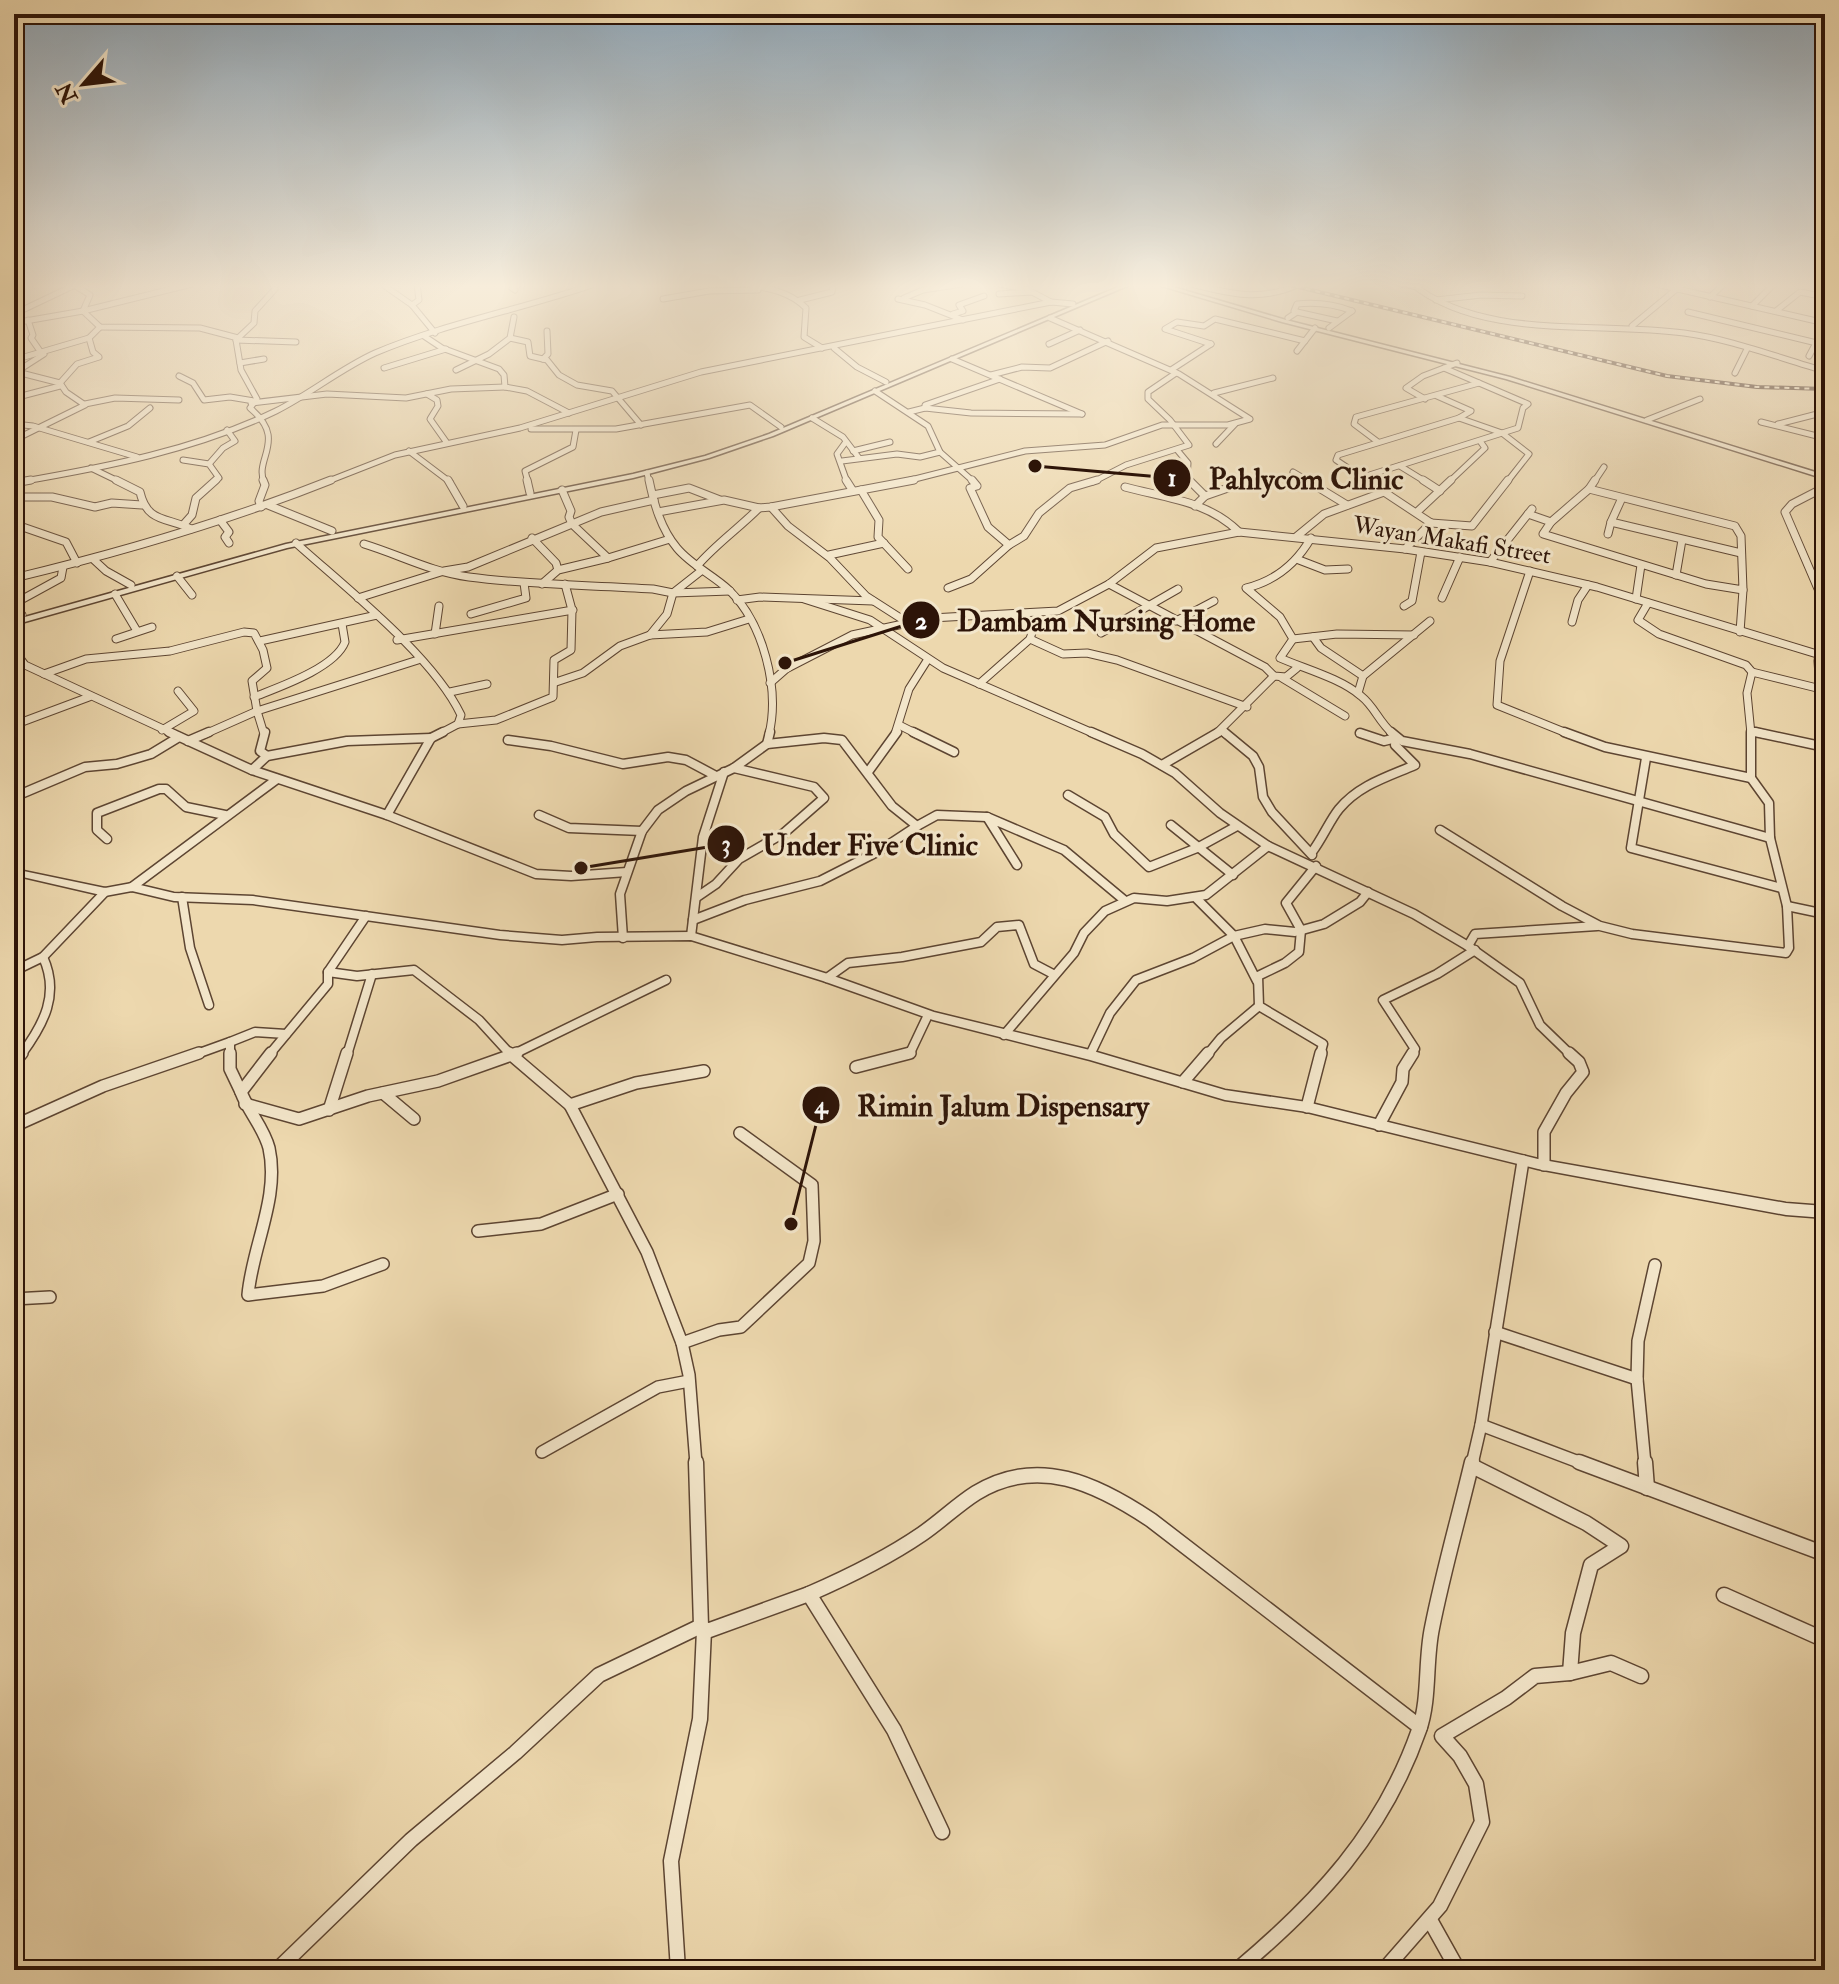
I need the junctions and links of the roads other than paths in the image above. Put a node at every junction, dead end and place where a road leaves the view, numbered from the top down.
1 (28, 377) edge
2 (67, 377) edge
3 (180, 377) edge
4 (247, 377) edge
5 (334, 377) edge
6 (502, 377) edge
7 (562, 377) edge
8 (688, 377) edge
9 (876, 377) edge
10 (899, 377) edge
11 (910, 377) edge
12 (995, 377) edge
13 (1168, 377) edge
14 (1183, 377) edge
15 (1422, 377) edge
16 (1464, 377) edge
17 (1503, 377) edge
18 (1504, 377) edge
19 (1273, 378) dead end
20 (1000, 379) junction
21 (886, 382) junction
22 (1479, 383) junction
23 (60, 385) junction
24 (505, 387) junction
25 (875, 391) junction
26 (1214, 393) junction
27 (427, 394) junction
28 (303, 396) junction
29 (1437, 396) junction
30 (620, 397) junction
31 (14, 398) edge
32 (1425, 399) junction
33 (1700, 399) dead end
34 (179, 400) dead end
35 (252, 402) junction
36 (85, 404) junction
37 (150, 408) dead end
38 (925, 408) junction
39 (909, 412) junction
40 (1825, 412) edge
41 (569, 413) junction
42 (560, 416) junction
43 (261, 418) junction
44 (812, 418) junction
45 (1459, 418) junction
46 (1647, 420) junction
47 (1761, 422) dead end
48 (15, 424) edge
49 (1172, 424) junction
50 (1235, 424) junction
51 (1778, 424) junction
52 (641, 425) junction
53 (35, 427) junction
54 (781, 427) junction
55 (520, 428) junction
56 (227, 430) junction
57 (574, 430) junction
58 (1502, 433) junction
59 (1825, 438) edge
60 (14, 440) edge
61 (1480, 441) junction
62 (89, 442) junction
63 (890, 442) dead end
64 (1378, 442) junction
65 (447, 443) junction
66 (845, 443) junction
67 (1216, 444) dead end
68 (1719, 444) junction
69 (409, 451) junction
70 (853, 451) junction
71 (1178, 451) junction
72 (940, 452) junction
73 (137, 457) junction
74 (859, 458) junction
75 (183, 460) dead end
76 (842, 461) junction
77 (209, 464) junction
78 (1400, 466) junction
79 (1604, 467) dead end
80 (91, 468) junction
81 (961, 468) junction
82 (1293, 472) dead end
83 (647, 473) junction
84 (1825, 476) edge
85 (1360, 478) junction
86 (1254, 479) dead end
87 (14, 483) edge
88 (1125, 487) dead end
89 (1825, 487) edge
90 (1589, 489) junction
91 (562, 490) junction
92 (857, 490) junction
93 (1440, 491) junction
94 (1384, 492) junction
95 (530, 493) junction
96 (1205, 496) junction
97 (14, 497) edge
98 (654, 498) junction
99 (720, 500) junction
100 (1621, 500) junction
101 (142, 505) junction
102 (1347, 505) junction
103 (264, 506) junction
104 (463, 506) junction
105 (1195, 506) junction
106 (771, 507) junction
107 (759, 508) junction
108 (658, 512) junction
109 (1417, 512) junction
110 (220, 520) junction
111 (1551, 522) junction
112 (1611, 522) junction
113 (1431, 523) junction
114 (14, 524) edge
115 (184, 524) junction
116 (572, 524) junction
117 (191, 529) junction
118 (332, 531) junction
119 (1239, 532) junction
120 (1608, 534) dead end
121 (1296, 537) junction
122 (532, 538) junction
123 (1311, 538) junction
124 (670, 539) junction
125 (1682, 540) junction
126 (229, 543) dead end
127 (296, 543) junction
128 (884, 543) junction
129 (364, 544) dead end
130 (1009, 545) junction
131 (1405, 549) junction
132 (1421, 552) junction
133 (1741, 553) junction
134 (829, 555) junction
135 (1460, 557) junction
136 (608, 558) junction
137 (93, 559) junction
138 (1299, 560) junction
139 (1490, 562) junction
140 (77, 563) junction
141 (1641, 565) junction
142 (63, 567) junction
143 (699, 569) junction
144 (908, 569) dead end
145 (1348, 569) dead end
146 (558, 570) junction
147 (444, 571) junction
148 (1530, 571) junction
149 (1676, 575) junction
150 (177, 576) junction
151 (14, 578) edge
152 (524, 583) junction
153 (542, 584) junction
154 (565, 584) junction
155 (1109, 584) junction
156 (1821, 584) edge
157 (131, 585) junction
158 (1588, 585) junction
159 (948, 588) dead end
160 (1246, 588) junction
161 (1178, 589) dead end
162 (1743, 590) junction
163 (730, 591) junction
164 (1238, 592) dead end
165 (673, 593) junction
166 (115, 594) junction
167 (192, 595) dead end
168 (358, 598) junction
169 (1442, 598) dead end
170 (804, 599) junction
171 (1636, 599) junction
172 (737, 600) junction
173 (873, 601) junction
174 (1214, 601) dead end
175 (1648, 603) junction
176 (1150, 605) junction
177 (1825, 605) edge
178 (439, 606) dead end
179 (1404, 606) dead end
180 (573, 610) junction
181 (1038, 613) junction
182 (471, 614) dead end
183 (377, 615) junction
184 (1825, 615) edge
185 (17, 619) edge
186 (749, 619) junction
187 (905, 621) junction
188 (1176, 621) junction
189 (1430, 621) dead end
190 (1572, 622) dead end
191 (342, 624) junction
192 (883, 626) junction
193 (152, 627) dead end
194 (1822, 628) edge
195 (137, 631) junction
196 (1740, 632) junction
197 (1101, 633) dead end
198 (435, 634) junction
199 (650, 635) junction
200 (1414, 635) junction
201 (1313, 637) junction
202 (116, 639) dead end
203 (1030, 639) junction
204 (1293, 639) junction
205 (397, 640) junction
206 (260, 641) junction
207 (14, 650) edge
208 (1817, 654) junction
209 (928, 659) junction
210 (418, 660) junction
211 (25, 665) junction
212 (1297, 668) junction
213 (14, 672) edge
214 (1752, 672) junction
215 (44, 674) junction
216 (1363, 676) junction
217 (1278, 677) junction
218 (556, 682) junction
219 (770, 683) junction
220 (487, 684) dead end
221 (979, 684) junction
222 (1821, 689) junction
223 (178, 691) dead end
224 (450, 692) junction
225 (1358, 693) junction
226 (89, 697) junction
227 (254, 697) junction
228 (1247, 707) junction
229 (257, 711) junction
230 (1345, 716) dead end
231 (458, 724) junction
232 (14, 725) edge
233 (899, 725) junction
234 (162, 730) junction
235 (1222, 730) junction
236 (1751, 731) junction
237 (1360, 733) dead end
238 (179, 737) junction
239 (431, 738) junction
240 (1396, 738) junction
241 (508, 740) dead end
242 (188, 741) junction
243 (767, 744) junction
244 (1825, 746) edge
245 (954, 752) dead end
246 (267, 756) junction
247 (1646, 758) junction
248 (1162, 765) junction
249 (734, 768) junction
250 (252, 770) junction
251 (868, 772) junction
252 (720, 774) junction
253 (1751, 778) junction
254 (277, 779) junction
255 (1068, 795) dead end
256 (14, 797) edge
257 (1639, 800) junction
258 (225, 815) junction
259 (387, 815) junction
260 (539, 815) dead end
261 (987, 817) junction
262 (1171, 825) dead end
263 (917, 826) junction
264 (1237, 826) junction
265 (1440, 830) dead end
266 (642, 831) junction
267 (1770, 838) junction
268 (107, 839) dead end
269 (1268, 846) junction
270 (1197, 848) junction
271 (1312, 852) junction
272 (1017, 865) dead end
273 (1316, 866) junction
274 (14, 872) edge
275 (627, 872) junction
276 (1233, 875) junction
277 (132, 887) junction
278 (1781, 888) junction
279 (105, 892) junction
280 (1368, 892) junction
281 (182, 897) junction
282 (697, 897) junction
283 (1196, 898) junction
284 (1124, 900) junction
285 (1787, 906) junction
286 (1825, 914) edge
287 (366, 916) junction
288 (693, 920) junction
289 (1600, 926) junction
290 (1301, 930) junction
291 (691, 936) junction
292 (1234, 936) junction
293 (623, 938) junction
294 (1472, 948) junction
295 (43, 957) junction
296 (14, 971) edge
297 (328, 972) junction
298 (372, 974) junction
299 (1053, 974) junction
300 (827, 978) junction
301 (666, 980) dead end
302 (1260, 987) junction
303 (209, 1005) dead end
304 (1259, 1006) junction
305 (928, 1015) junction
306 (286, 1034) junction
307 (1004, 1035) junction
308 (230, 1042) junction
309 (514, 1054) junction
310 (1090, 1055) junction
311 (14, 1063) edge
312 (856, 1067) dead end
313 (704, 1071) dead end
314 (1183, 1082) junction
315 (241, 1092) junction
316 (383, 1093) junction
317 (245, 1104) junction
318 (570, 1105) junction
319 (1307, 1107) junction
320 (329, 1110) junction
321 (414, 1119) dead end
322 (1379, 1125) junction
323 (14, 1126) edge
324 (740, 1133) dead end
325 (1523, 1161) junction
326 (1544, 1165) junction
327 (618, 1194) junction
328 (1825, 1212) edge
329 (478, 1231) dead end
330 (383, 1264) dead end
331 (1655, 1265) dead end
332 (50, 1297) dead end
333 (14, 1299) edge
334 (1495, 1332) junction
335 (682, 1343) junction
336 (1637, 1379) junction
337 (689, 1381) junction
338 (1481, 1425) junction
339 (542, 1452) dead end
340 (1472, 1466) junction
341 (1647, 1488) junction
342 (1825, 1554) edge
343 (809, 1594) junction
344 (1724, 1595) dead end
345 (702, 1628) junction
346 (1825, 1640) edge
347 (1570, 1673) junction
348 (1641, 1676) dead end
349 (1420, 1727) junction
350 (942, 1832) dead end
351 (1430, 1920) junction
352 (277, 1970) edge
353 (678, 1970) edge
354 (1237, 1970) edge
355 (1384, 1970) edge
356 (1458, 1970) edge

1 - 23 street
2 - 23 street
3 - 35 street
4 - 35 street
5 - 28 street
6 - 24 street
7 - 30 street
8 - 30 street
9 - 21 street
10 - 21 street
11 - 25 street
12 - 20 street
13 - 49 street
14 - 26 street
15 - 32 street
16 - 22 street
17 - 68 street
18 - 46 street
19 - 26 street
20 - 38 street
20 - 38 street
21 - 54 street
22 - 29 street
22 - 58 street
23 - 31 street
23 - 36 street
24 - 27 street
24 - 41 street
25 - 39 street
25 - 44 street
26 - 50 street
27 - 28 street
27 - 65 street
28 - 35 street
28 - 43 street
29 - 32 street
29 - 45 street
30 - 41 street
30 - 52 street
32 - 64 street
33 - 46 street
34 - 36 street
35 - 43 street
36 - 53 street
37 - 62 street
38 - 39 street
39 - 72 street
40 - 51 street
41 - 42 street
42 - 55 street
42 - 57 street
43 - 56 street
43 - 103 street
44 - 66 street
44 - 83 street
45 - 58 street
45 - 64 street
46 - 68 street
47 - 51 street
48 - 53 street
49 - 50 street
49 - 71 street
49 - 81 street
50 - 67 street
51 - 59 street
52 - 54 street
52 - 57 street
53 - 60 street
53 - 62 street
54 - 95 street
55 - 57 street
55 - 65 street
56 - 73 street
56 - 77 street
57 - 95 street
58 - 61 street
58 - 113 street
61 - 78 street
61 - 93 street
62 - 73 street
63 - 70 street
64 - 85 street
65 - 69 street
66 - 70 street
66 - 76 street
68 - 84 street
69 - 103 street
69 - 104 street
70 - 74 street
71 - 96 street
71 - 130 street
72 - 74 street
72 - 81 street
73 - 80 street
74 - 76 street
75 - 77 street
76 - 92 street
77 - 115 street
78 - 85 street
78 - 93 street
79 - 90 street
80 - 87 street
80 - 101 street
81 - 92 street
81 - 130 street
82 - 102 street
83 - 91 street
83 - 98 street
85 - 94 street
86 - 96 street
88 - 105 street
89 - 156 street
90 - 100 street
90 - 111 street
91 - 116 street
91 - 127 street
92 - 106 street
92 - 128 street
93 - 109 street
94 - 102 street
94 - 109 street
95 - 104 street
96 - 105 street
97 - 101 street
98 - 99 street
98 - 108 street
98 - 116 street
99 - 107 street
99 - 108 street
100 - 112 street
100 - 133 street
101 - 115 street
102 - 121 street
103 - 110 street
103 - 118 street
104 - 118 street
105 - 119 street
106 - 107 street
106 - 134 street
107 - 143 street
108 - 124 street
109 - 113 street
110 - 117 street
110 - 126 street
111 - 139 street
111 - 141 street
112 - 120 street
112 - 125 street
113 - 131 street
114 - 140 street
115 - 117 street
116 - 122 street
116 - 136 street
117 - 137 street
118 - 157 street
119 - 121 street, Wayan Makafi Street
119 - 155 street, Wayan Makafi Street
121 - 123 street, Wayan Makafi Street
122 - 146 street
122 - 147 street
123 - 131 street, Wayan Makafi Street
123 - 138 street
124 - 136 street
124 - 143 street
125 - 133 street
125 - 149 street
127 - 150 street
127 - 168 street
128 - 134 street
128 - 144 street
129 - 147 street
130 - 159 street
131 - 132 street, Wayan Makafi Street
132 - 135 street, Wayan Makafi Street
132 - 179 street
133 - 162 street
134 - 173 street
135 - 139 street, Wayan Makafi Street
135 - 169 street
136 - 146 street
137 - 140 street
137 - 157 street
138 - 145 street
138 - 160 street
139 - 148 street, Wayan Makafi Street
140 - 142 street
141 - 149 street
141 - 171 street
142 - 151 street
142 - 185 street
143 - 163 street
143 - 165 street
146 - 153 street
147 - 152 street
147 - 168 street
148 - 158 street, Wayan Makafi Street
148 - 247 street
149 - 162 street
150 - 166 street
150 - 167 street
152 - 153 street
152 - 182 street
153 - 154 street
154 - 165 street
154 - 180 street
155 - 176 street
155 - 181 street, Wayan Makafi Street
156 - 177 street
157 - 185 street
158 - 171 street, Wayan Makafi Street
158 - 190 street
160 - 164 street
160 - 204 street
161 - 176 street
162 - 196 street
163 - 165 street
163 - 172 street
165 - 199 street
166 - 185 street
166 - 195 street
168 - 183 street
170 - 172 street
170 - 173 street
170 - 192 street
171 - 175 street, Wayan Makafi Street
172 - 186 street
173 - 187 street
174 - 188 street
175 - 196 street, Wayan Makafi Street
175 - 214 street
176 - 188 street
176 - 197 street
178 - 198 street
180 - 198 street
180 - 218 street
181 - 187 street, Wayan Makafi Street
181 - 203 street
183 - 191 street
183 - 205 street
184 - 194 street
186 - 199 street
186 - 219 street
187 - 192 street, Wayan Makafi Street
188 - 217 street
189 - 200 street
191 - 206 street
191 - 227 street
192 - 209 street
192 - 219 street, Wayan Makafi Street
193 - 195 street
194 - 208 street
195 - 202 street
196 - 208 street, Wayan Makafi Street
198 - 205 street
199 - 218 street
200 - 201 street
200 - 216 street
201 - 204 street
201 - 216 street
203 - 221 street
203 - 228 street
204 - 212 street
205 - 210 street
206 - 215 street
206 - 227 street
207 - 211 street
208 - 222 street
209 - 221 street
209 - 233 street
210 - 224 street
210 - 229 street
211 - 213 street
211 - 215 street
212 - 217 street
212 - 225 street
214 - 222 street
214 - 236 street
215 - 226 street
216 - 225 street
217 - 228 street
217 - 230 street
218 - 231 street
219 - 243 street
220 - 224 street
221 - 248 street
222 - 244 street
223 - 234 street
224 - 231 street
225 - 240 street
226 - 232 street
226 - 234 street
227 - 229 street
228 - 235 street
229 - 242 street
229 - 246 street
231 - 239 street
233 - 245 street
233 - 251 street
234 - 238 street
235 - 248 street
235 - 271 street
236 - 244 street
236 - 253 street
237 - 240 street
238 - 242 street
238 - 256 street
239 - 246 street
239 - 259 street
240 - 257 street
240 - 271 street
241 - 252 street
242 - 250 street
243 - 249 street
243 - 251 street
246 - 250 street
247 - 253 street
247 - 257 street
248 - 264 street
249 - 252 street
249 - 282 street
250 - 254 street
251 - 263 street
252 - 266 street
252 - 282 street
253 - 267 street
254 - 258 street
254 - 259 street
255 - 270 street
257 - 267 street
257 - 278 street
258 - 268 street
258 - 277 street
259 - 275 street
260 - 266 street
261 - 263 street
261 - 272 street
261 - 284 street
262 - 270 street
263 - 288 street
264 - 269 street
264 - 270 street
265 - 289 street
266 - 275 street
267 - 278 street
269 - 273 street
269 - 276 street
270 - 276 street
271 - 273 street
273 - 280 street
273 - 290 street
274 - 279 street
275 - 293 street
276 - 283 street
277 - 279 street
277 - 281 street
278 - 285 street
279 - 295 street
280 - 290 street
280 - 294 street
281 - 287 street
281 - 303 street
282 - 288 street
283 - 284 street
283 - 292 street
284 - 299 street
285 - 286 street
285 - 289 street
287 - 293 street
287 - 297 street
288 - 291 street
289 - 294 street
290 - 292 street
290 - 302 street
291 - 293 street
291 - 300 street
292 - 302 street
292 - 310 street
294 - 322 street
294 - 326 street
295 - 296 street
295 - 311 street
297 - 298 street
297 - 306 street
298 - 309 street
298 - 320 street
299 - 300 street
299 - 307 street
300 - 305 street
301 - 309 street
302 - 304 street
304 - 314 street
304 - 319 street
305 - 307 street
305 - 312 street
306 - 308 street
306 - 315 street
307 - 310 street
308 - 315 street
308 - 323 street
309 - 316 street
309 - 318 street
310 - 314 street
313 - 318 street
314 - 319 street
315 - 317 street
316 - 320 street
316 - 321 street
317 - 320 street
317 - 330 street
318 - 327 street
319 - 322 street
322 - 325 street
324 - 335 street
325 - 326 street
325 - 334 street
326 - 328 street
327 - 329 street
327 - 335 street
331 - 336 street
332 - 333 street
334 - 336 street
334 - 338 street
335 - 337 street
336 - 341 street
337 - 339 street
337 - 345 street
338 - 340 street
338 - 341 street
340 - 347 street
340 - 349 street
341 - 342 street
343 - 345 street
343 - 349 street
343 - 350 street
344 - 346 street
345 - 352 street
345 - 353 street
347 - 348 street
347 - 351 street
349 - 354 street
351 - 355 street
351 - 356 street

